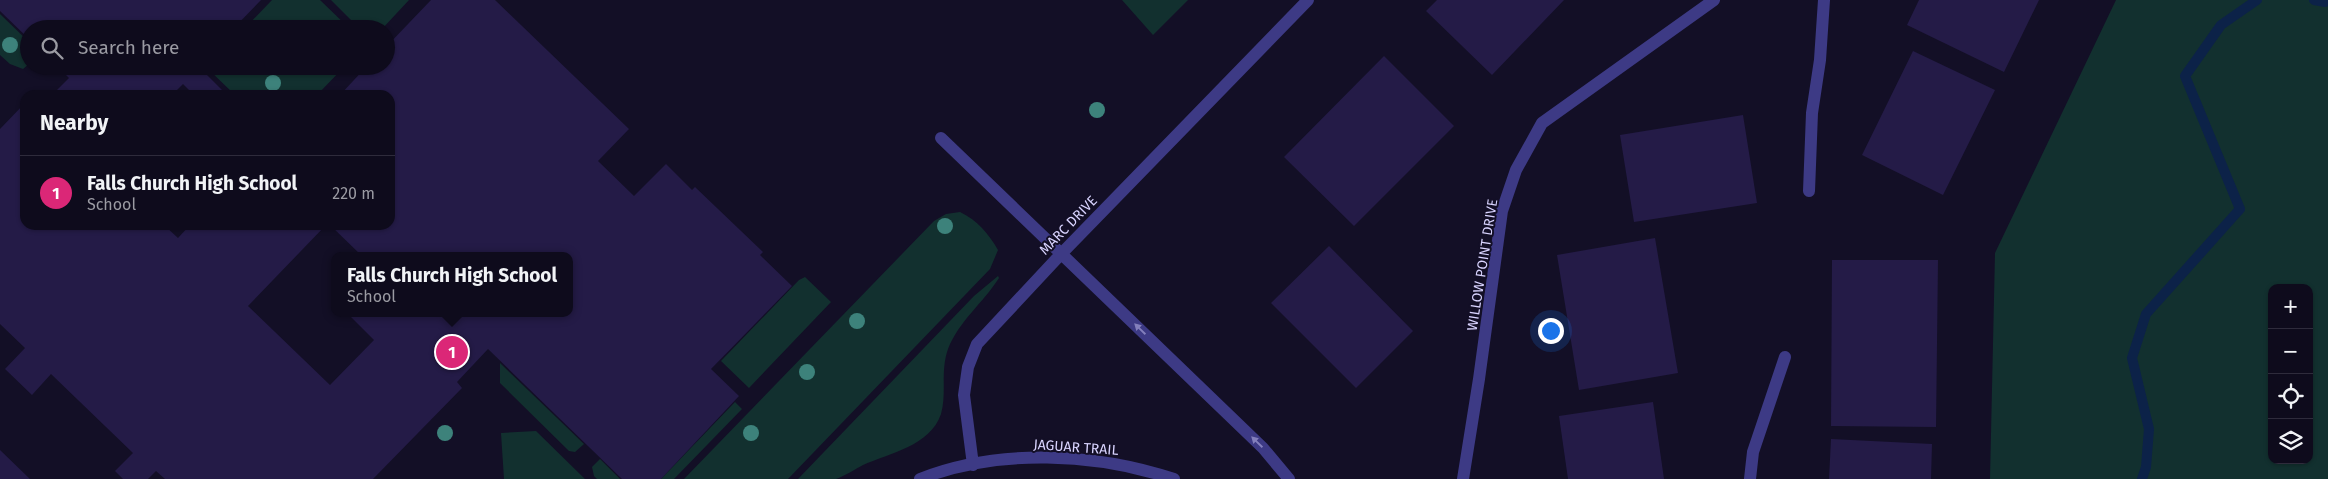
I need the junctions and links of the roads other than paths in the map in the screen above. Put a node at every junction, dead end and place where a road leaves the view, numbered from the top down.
1 (1308, 0) edge
2 (1714, 0) edge
3 (1824, 0) edge
4 (941, 138) dead end
5 (1809, 191) dead end
6 (1062, 253) junction
7 (1785, 357) dead end
8 (974, 465) junction
9 (920, 479) edge
10 (1174, 479) edge
11 (1289, 479) edge
12 (1463, 479) edge
13 (1750, 479) edge

1 - 6 street, MARC DRIVE
2 - 12 street, WILLOW POINT DRIVE
3 - 5 street
4 - 6 street
6 - 8 street, MARC DRIVE
11 -> 6 street
7 - 13 street
8 - 9 street
8 - 10 street, JAGUAR TRAIL

